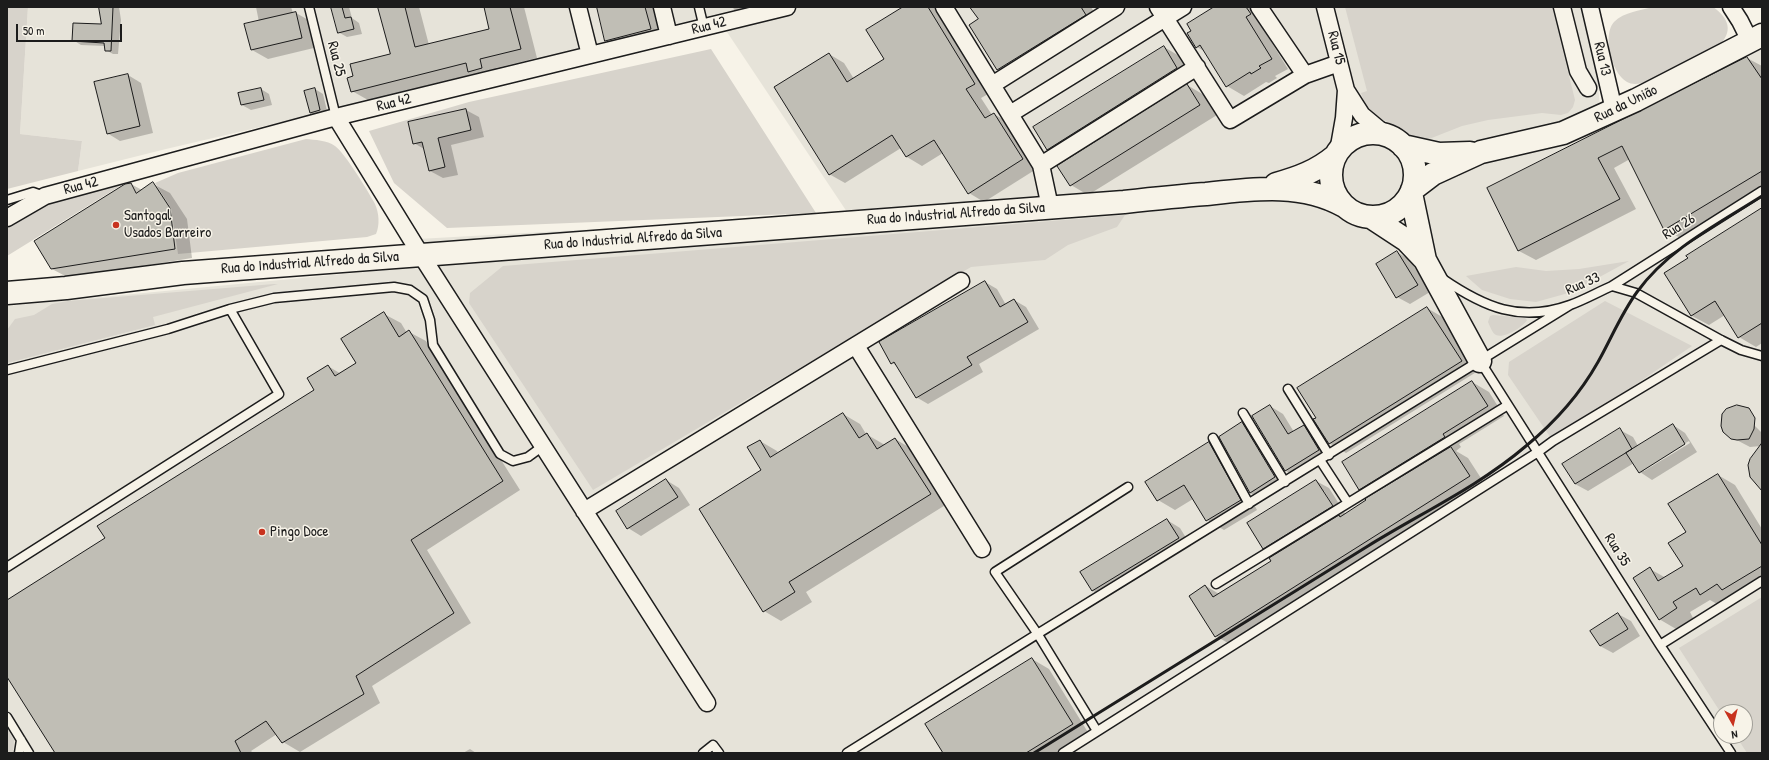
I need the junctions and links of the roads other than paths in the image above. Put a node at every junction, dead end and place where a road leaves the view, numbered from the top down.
1 (309, 7) edge
2 (578, 7) edge
3 (662, 7) edge
4 (698, 7) edge
5 (787, 7) edge
6 (944, 7) edge
7 (1116, 7) edge
8 (1183, 7) edge
9 (1259, 7) edge
10 (1326, 7) edge
11 (1562, 7) edge
12 (1731, 7) edge
13 (1595, 8) edge
14 (1162, 12) edge
15 (704, 28) junction
16 (669, 36) junction
17 (1756, 38) edge
18 (590, 55) junction
19 (1339, 63) junction
20 (1197, 67) junction
21 (1305, 75) junction
22 (992, 85) junction
23 (1588, 88) dead end
24 (1346, 90) junction
25 (1614, 110) junction
26 (1010, 114) junction
27 (336, 117) junction
28 (1395, 141) junction
29 (1482, 152) junction
30 (1336, 154) junction
31 (1041, 165) junction
32 (1259, 188) junction
33 (1411, 191) junction
34 (1762, 191) edge
35 (45, 196) junction
36 (7, 200) edge
37 (1344, 206) junction
38 (1050, 207) junction
39 (1371, 217) junction
40 (7, 218) edge
41 (421, 255) junction
42 (1429, 266) junction
43 (961, 282) dead end
44 (1612, 286) junction
45 (7, 293) edge
46 (1570, 305) junction
47 (230, 309) junction
48 (1721, 340) junction
49 (856, 346) junction
50 (1762, 356) edge
51 (1480, 361) junction
52 (7, 370) edge
53 (1288, 389) dead end
54 (1508, 405) junction
55 (1243, 413) dead end
56 (1213, 438) dead end
57 (543, 446) junction
58 (1538, 452) junction
59 (1329, 455) junction
60 (1320, 460) junction
61 (1285, 482) junction
62 (1128, 487) dead end
63 (1348, 503) junction
64 (1249, 504) junction
65 (584, 511) junction
66 (982, 549) dead end
67 (7, 567) edge
68 (1762, 581) edge
69 (1216, 584) dead end
70 (1038, 633) junction
71 (1660, 645) junction
72 (707, 703) dead end
73 (7, 717) edge
74 (1097, 731) junction
75 (21, 740) junction
76 (19, 753) edge
77 (29, 753) edge
78 (703, 753) edge
79 (719, 753) edge
80 (847, 753) edge
81 (1063, 753) edge
82 (1731, 753) edge

1 - 27 lane, Rua 25
2 - 18 street
3 - 16 street
4 - 15 lane
5 - 15 street, Rua 42
6 - 22 street
7 - 22 street
8 - 14 street
9 - 21 street
10 - 19 street, Rua 15
11 - 23 street
12 - 17 street
13 - 25 street, Rua 13
14 - 20 street
14 - 26 street
15 - 16 street, Rua 42
16 - 18 street, Rua 42
17 - 25 street, Rua da União
18 - 27 street, Rua 42
19 - 21 street
19 - 24 street, Rua 15
20 - 21 street
20 - 31 street
22 - 26 street
24 - 28 street, Rua 15
24 - 30 street, Rua 15
25 - 29 street, Rua da União
26 - 31 street
27 - 35 street, Rua 42
27 - 41 street
28 - 29 street, Rua da União
28 - 30 street
28 - 33 street
29 - 33 street, Rua da União
30 - 32 street, Rua do Industrial Alfredo da Silva
30 - 37 street
31 - 38 street
32 - 37 street, Rua do Industrial Alfredo da Silva
32 - 38 street, Rua do Industrial Alfredo da Silva
33 - 39 street
33 - 42 street
34 - 44 lane, Rua 26
35 - 36 lane
35 - 40 street, Rua 42
37 - 39 street
38 - 41 street, Rua do Industrial Alfredo da Silva
39 - 42 street
41 - 45 street, Rua do Industrial Alfredo da Silva
41 - 57 street
42 - 46 lane, Rua 33
42 - 51 street
43 - 49 street
44 - 46 lane, Rua 33
44 - 48 lane, Rua 33
46 - 51 lane
47 - 52 lane
47 - 57 lane
47 - 67 lane
48 - 50 lane, Rua 33
48 - 58 lane
49 - 65 street
49 - 66 street
51 - 54 lane, Rua 35
51 - 59 lane
53 - 59 lane
54 - 58 lane, Rua 35
54 - 63 lane
55 - 61 lane
56 - 64 lane
57 - 65 street
58 - 71 lane, Rua 35
58 - 74 lane
59 - 60 lane
60 - 61 lane
60 - 63 lane
61 - 64 lane
62 - 70 lane
63 - 69 lane
64 - 70 lane
65 - 72 street
68 - 71 lane
70 - 74 lane
70 - 80 lane
71 - 82 lane, Rua 35
73 - 75 lane
74 - 81 lane
75 - 76 lane
75 - 77 lane
78 - 79 lane

